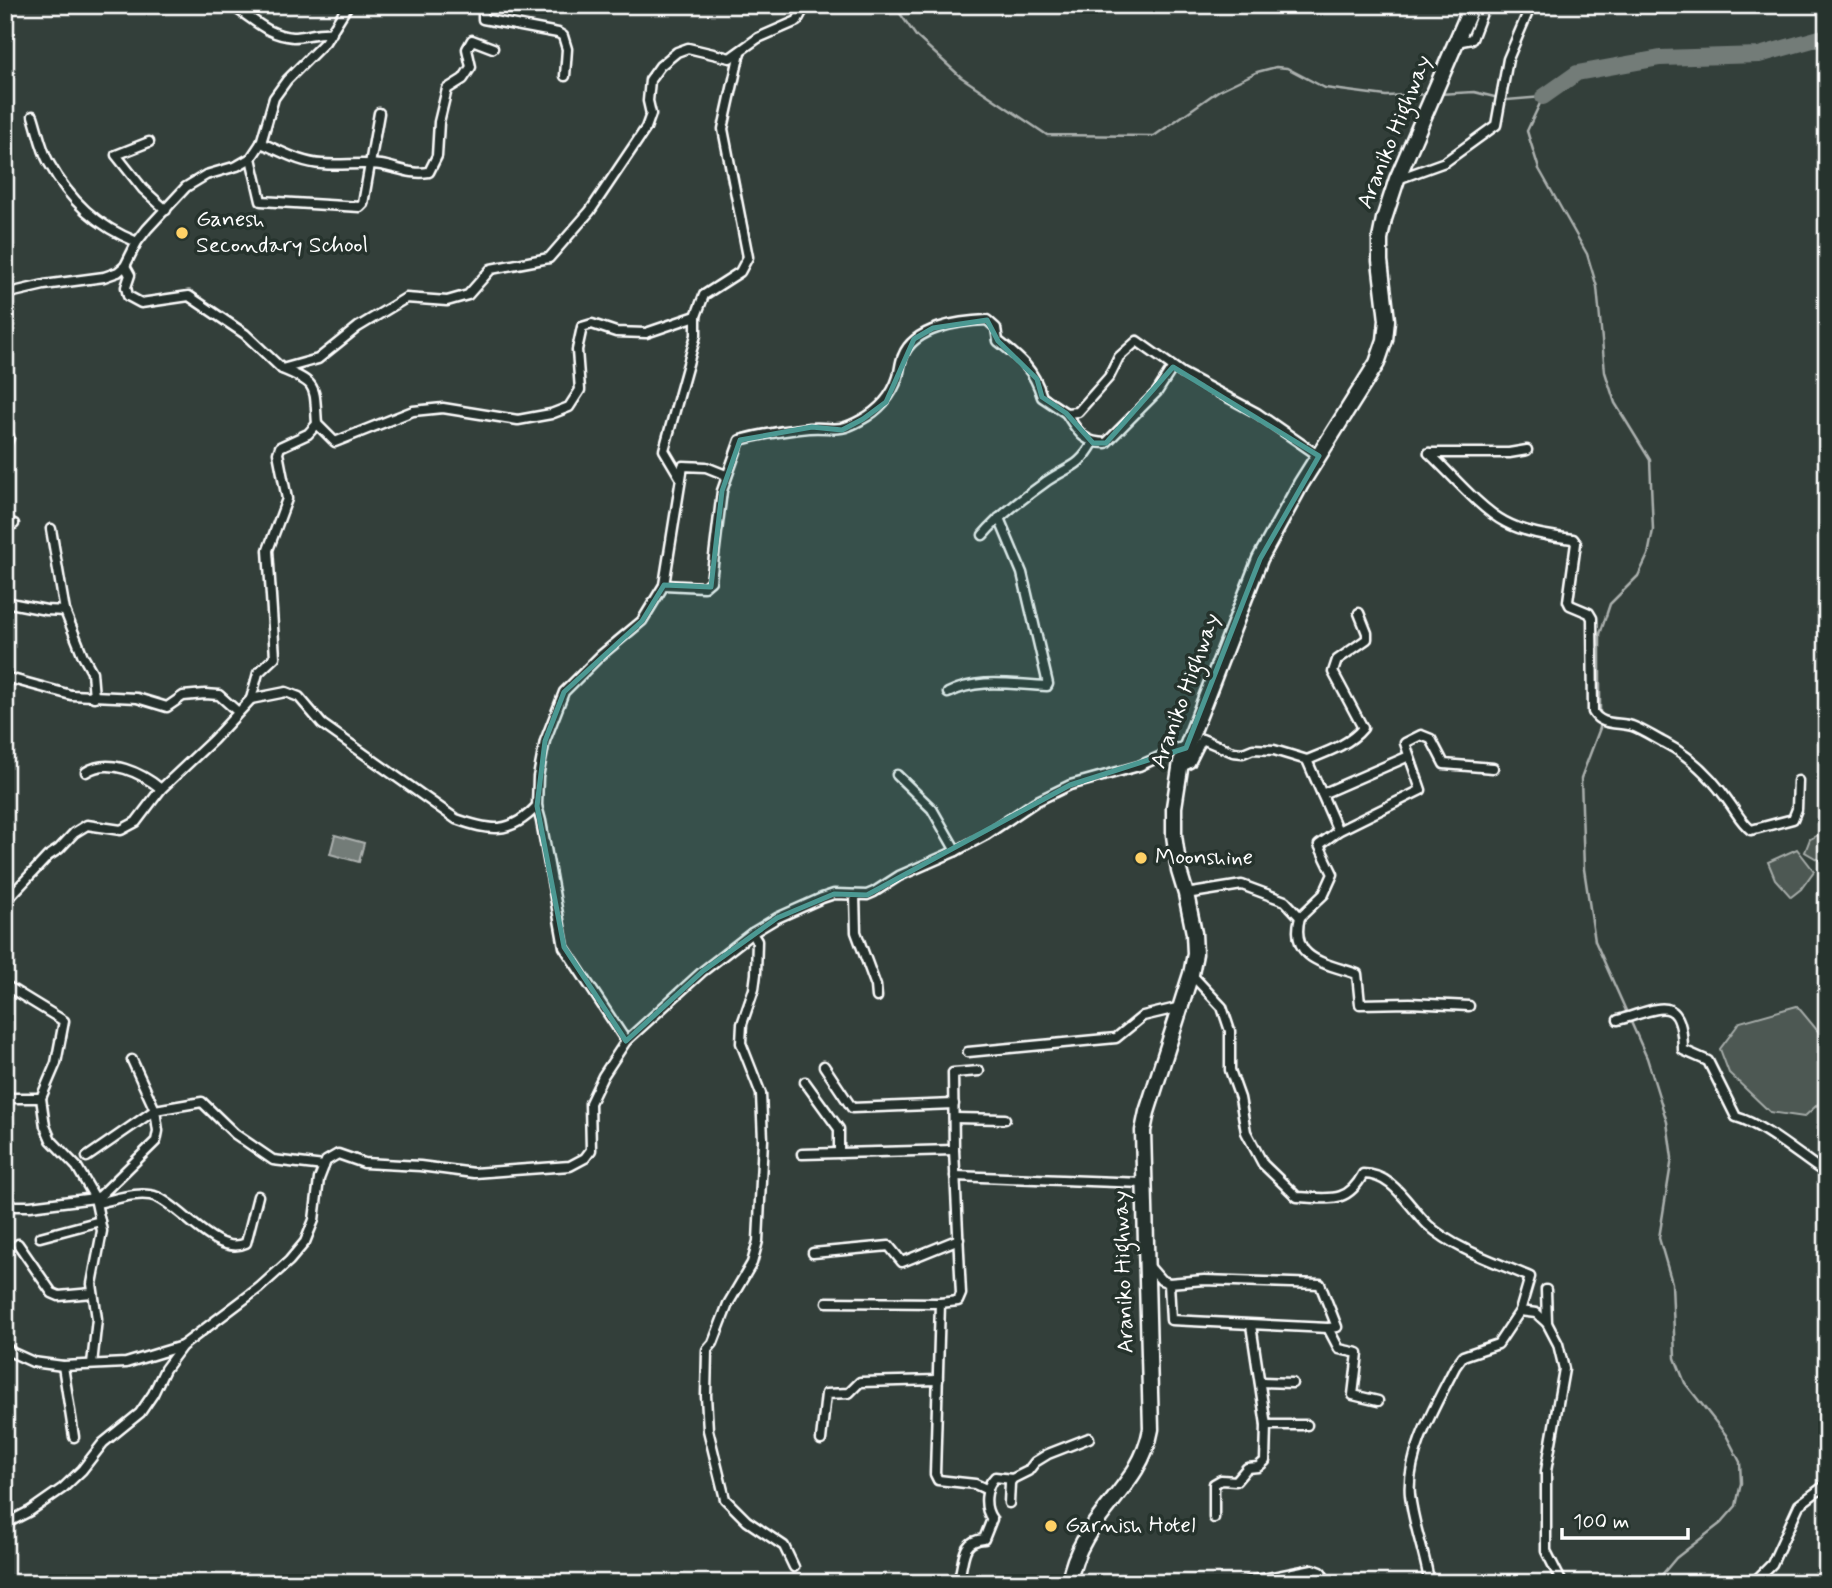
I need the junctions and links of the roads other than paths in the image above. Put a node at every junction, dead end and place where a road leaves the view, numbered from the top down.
1 (230, 5) edge
2 (348, 5) edge
3 (483, 5) edge
4 (802, 5) edge
5 (1472, 5) edge
6 (1485, 5) edge
7 (1531, 5) edge
8 (332, 33) junction
9 (1456, 42) junction
10 (493, 48) dead end
11 (740, 51) junction
12 (565, 76) dead end
13 (379, 113) dead end
14 (33, 116) dead end
15 (149, 142) dead end
16 (261, 143) junction
17 (251, 158) junction
18 (371, 164) junction
19 (1397, 179) junction
20 (166, 210) junction
21 (137, 242) junction
22 (125, 266) junction
23 (5, 294) edge
24 (696, 316) junction
25 (1173, 367) junction
26 (282, 369) junction
27 (1066, 412) junction
28 (317, 424) junction
29 (5, 427) edge
30 (1093, 443) junction
31 (5, 448) edge
32 (1527, 450) dead end
33 (1319, 456) junction
34 (726, 475) junction
35 (680, 477) junction
36 (999, 518) junction
37 (51, 529) dead end
38 (983, 535) dead end
39 (664, 585) junction
40 (5, 602) edge
41 (65, 611) junction
42 (1359, 613) dead end
43 (5, 677) edge
44 (948, 693) dead end
45 (94, 697) junction
46 (251, 699) junction
47 (238, 712) junction
48 (1183, 755) junction
49 (1409, 756) junction
50 (1307, 760) junction
51 (1493, 768) dead end
52 (86, 772) dead end
53 (897, 775) dead end
54 (1798, 781) dead end
55 (161, 789) junction
56 (1322, 794) junction
57 (537, 806) junction
58 (1338, 831) junction
59 (956, 851) junction
60 (1186, 894) junction
61 (855, 896) junction
62 (5, 902) edge
63 (1300, 917) junction
64 (752, 933) junction
65 (1191, 974) junction
66 (5, 985) edge
67 (877, 998) dead end
68 (1469, 1006) dead end
69 (1181, 1007) junction
70 (1618, 1020) dead end
71 (626, 1041) junction
72 (968, 1052) dead end
73 (132, 1060) dead end
74 (824, 1066) dead end
75 (979, 1071) dead end
76 (805, 1082) dead end
77 (5, 1098) edge
78 (41, 1098) junction
79 (954, 1104) junction
80 (155, 1110) junction
81 (954, 1118) junction
82 (1005, 1119) dead end
83 (954, 1150) junction
84 (839, 1153) junction
85 (802, 1154) dead end
86 (87, 1157) dead end
87 (324, 1166) junction
88 (1827, 1174) edge
89 (955, 1176) junction
90 (1143, 1183) junction
91 (258, 1196) dead end
92 (96, 1200) junction
93 (5, 1206) edge
94 (100, 1221) junction
95 (40, 1237) dead end
96 (960, 1239) junction
97 (18, 1244) dead end
98 (813, 1253) dead end
99 (1146, 1262) junction
100 (1169, 1283) junction
101 (1546, 1290) dead end
102 (92, 1293) junction
103 (827, 1303) dead end
104 (940, 1303) junction
105 (1520, 1311) junction
106 (1547, 1323) junction
107 (1251, 1325) junction
108 (1328, 1328) junction
109 (182, 1346) junction
110 (5, 1347) edge
111 (92, 1364) junction
112 (63, 1366) junction
113 (938, 1380) junction
114 (1261, 1382) junction
115 (1292, 1383) dead end
116 (1378, 1401) dead end
117 (1266, 1425) junction
118 (1307, 1425) dead end
119 (74, 1437) dead end
120 (1089, 1438) dead end
121 (821, 1440) dead end
122 (1012, 1479) junction
123 (1827, 1484) edge
124 (988, 1490) junction
125 (1009, 1503) dead end
126 (1214, 1518) dead end
127 (5, 1524) edge
128 (794, 1567) dead end
129 (1428, 1575) dead end
130 (1070, 1580) edge
131 (957, 1583) edge
132 (1242, 1583) edge
133 (1327, 1583) edge
134 (1562, 1583) edge
135 (1753, 1583) edge

1 - 8 street
2 - 8 street
3 - 12 street
4 - 11 street
5 - 9 highway, Araniko Highway
6 - 9 street
7 - 19 street
8 - 16 street
9 - 19 highway, Araniko Highway
10 - 18 street
11 - 24 street
11 - 26 street
13 - 18 street
14 - 21 street
15 - 20 street
16 - 17 street
16 - 18 street
17 - 18 street
17 - 20 street
19 - 33 highway, Araniko Highway
20 - 21 street
21 - 22 street
22 - 23 street
22 - 26 street
24 - 28 street
24 - 35 street
25 - 27 street
25 - 30 street
25 - 33 street
26 - 28 street
27 - 30 street
27 - 34 street
28 - 46 street
29 - 31 street
30 - 36 street
32 - 54 street
33 - 48 highway, Araniko Highway
34 - 35 street
34 - 39 street
35 - 39 street
36 - 38 street
36 - 44 street
37 - 41 street
39 - 57 street
40 - 41 street
41 - 45 street
42 - 50 street
43 - 45 street
45 - 47 street
46 - 47 street
46 - 57 street
47 - 55 street
48 - 50 street
48 - 59 street
48 - 60 highway, Araniko Highway
49 - 51 street
49 - 56 street
49 - 58 street
50 - 56 street
52 - 55 street
53 - 59 street
55 - 62 street
56 - 58 street
57 - 71 street
58 - 63 street
59 - 61 street
60 - 63 street
60 - 65 highway, Araniko Highway
61 - 64 street
61 - 67 street
63 - 68 street
64 - 71 street
64 - 128 street
65 - 69 highway, Araniko Highway
65 - 105 street
66 - 78 street
69 - 72 street
69 - 90 highway, Araniko Highway
70 - 88 street
71 - 87 street
73 - 80 street
74 - 79 street
75 - 79 street
76 - 84 street
77 - 78 street
78 - 92 street
79 - 81 street
80 - 86 street
80 - 87 street
80 - 92 street
81 - 82 street
81 - 83 street
83 - 84 street
83 - 89 street
84 - 85 street
87 - 109 street
89 - 90 street
89 - 96 street
90 - 99 highway, Araniko Highway
91 - 92 street
92 - 93 street
92 - 94 street
94 - 95 street
94 - 102 street
96 - 98 street
96 - 104 street
97 - 102 street
99 - 100 street
99 - 130 highway, Araniko Highway
100 - 107 street
100 - 108 street
101 - 106 street
102 - 111 street
103 - 104 street
104 - 113 street
105 - 106 street
105 - 129 street
106 - 134 street
107 - 108 street
107 - 114 street
108 - 116 street
109 - 111 street
109 - 127 street
110 - 112 street
111 - 112 street
112 - 119 street
113 - 121 street
113 - 124 street
114 - 115 street
114 - 117 street
117 - 118 street
117 - 126 street
120 - 122 street
122 - 124 street
122 - 125 street
123 - 135 street
124 - 131 street
132 - 133 street

